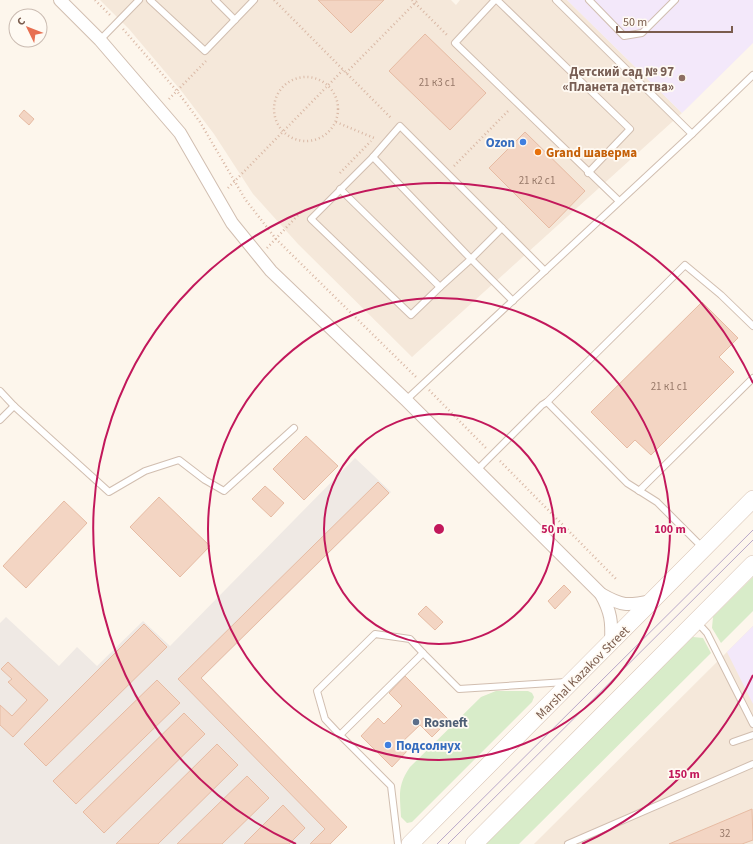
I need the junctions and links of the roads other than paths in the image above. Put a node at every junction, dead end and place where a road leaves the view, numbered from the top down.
1 (60, 0) edge
2 (139, 0) edge
3 (150, 0) edge
4 (215, 0) edge
5 (254, 0) edge
6 (496, 0) edge
7 (556, 0) edge
8 (589, 0) edge
9 (675, 0) edge
10 (235, 20) junction
11 (100, 40) junction
12 (753, 74) edge
13 (692, 134) junction
14 (373, 157) junction
15 (588, 173) junction
16 (340, 189) junction
17 (619, 201) junction
18 (502, 228) junction
19 (472, 259) junction
20 (545, 271) junction
21 (440, 287) junction
22 (513, 301) junction
23 (753, 326) edge
24 (753, 378) edge
25 (0, 391) edge
26 (406, 400) junction
27 (548, 402) junction
28 (14, 406) junction
29 (0, 420) edge
30 (294, 428) dead end
31 (477, 470) junction
32 (639, 491) junction
33 (753, 499) edge
34 (703, 549) junction
35 (753, 564) edge
36 (601, 594) junction
37 (651, 601) junction
38 (695, 621) junction
39 (611, 642) junction
40 (423, 653) junction
41 (572, 682) junction
42 (753, 724) edge
43 (340, 734) junction
44 (753, 735) edge
45 (733, 742) dead end
46 (753, 764) edge
47 (398, 844) edge
48 (410, 844) edge
49 (474, 844) edge
50 (568, 844) edge

1 - 11 street
2 - 11 lane
3 - 10 lane
4 - 10 lane
5 - 10 lane
6 - 15 lane
6 - 15 lane
7 - 13 lane
8 - 9 lane
11 - 26 street
12 - 13 lane
13 - 17 lane
14 - 16 lane
14 - 18 lane
14 - 19 lane
15 - 17 lane
16 - 21 lane
16 - 21 lane
17 - 20 lane
18 - 19 lane
18 - 20 lane
19 - 21 lane
19 - 22 lane
20 - 22 lane
22 - 26 lane
23 - 27 lane
24 - 32 lane
25 - 28 lane
26 - 31 street
27 - 31 lane
27 - 32 lane
28 - 29 lane
28 - 30 lane
31 - 36 street
32 - 34 lane
33 - 34 main road, Marshal Kazakov Street
34 - 37 main road, Marshal Kazakov Street
35 - 38 main road
36 - 37 street
36 - 39 street
37 - 39 main road, Marshal Kazakov Street
38 - 42 lane
38 - 49 main road
39 - 41 main road, Marshal Kazakov Street
40 - 41 lane
40 - 43 lane
40 - 43 lane
41 - 48 main road, Marshal Kazakov Street
43 - 47 lane
44 - 45 lane
46 - 50 lane

